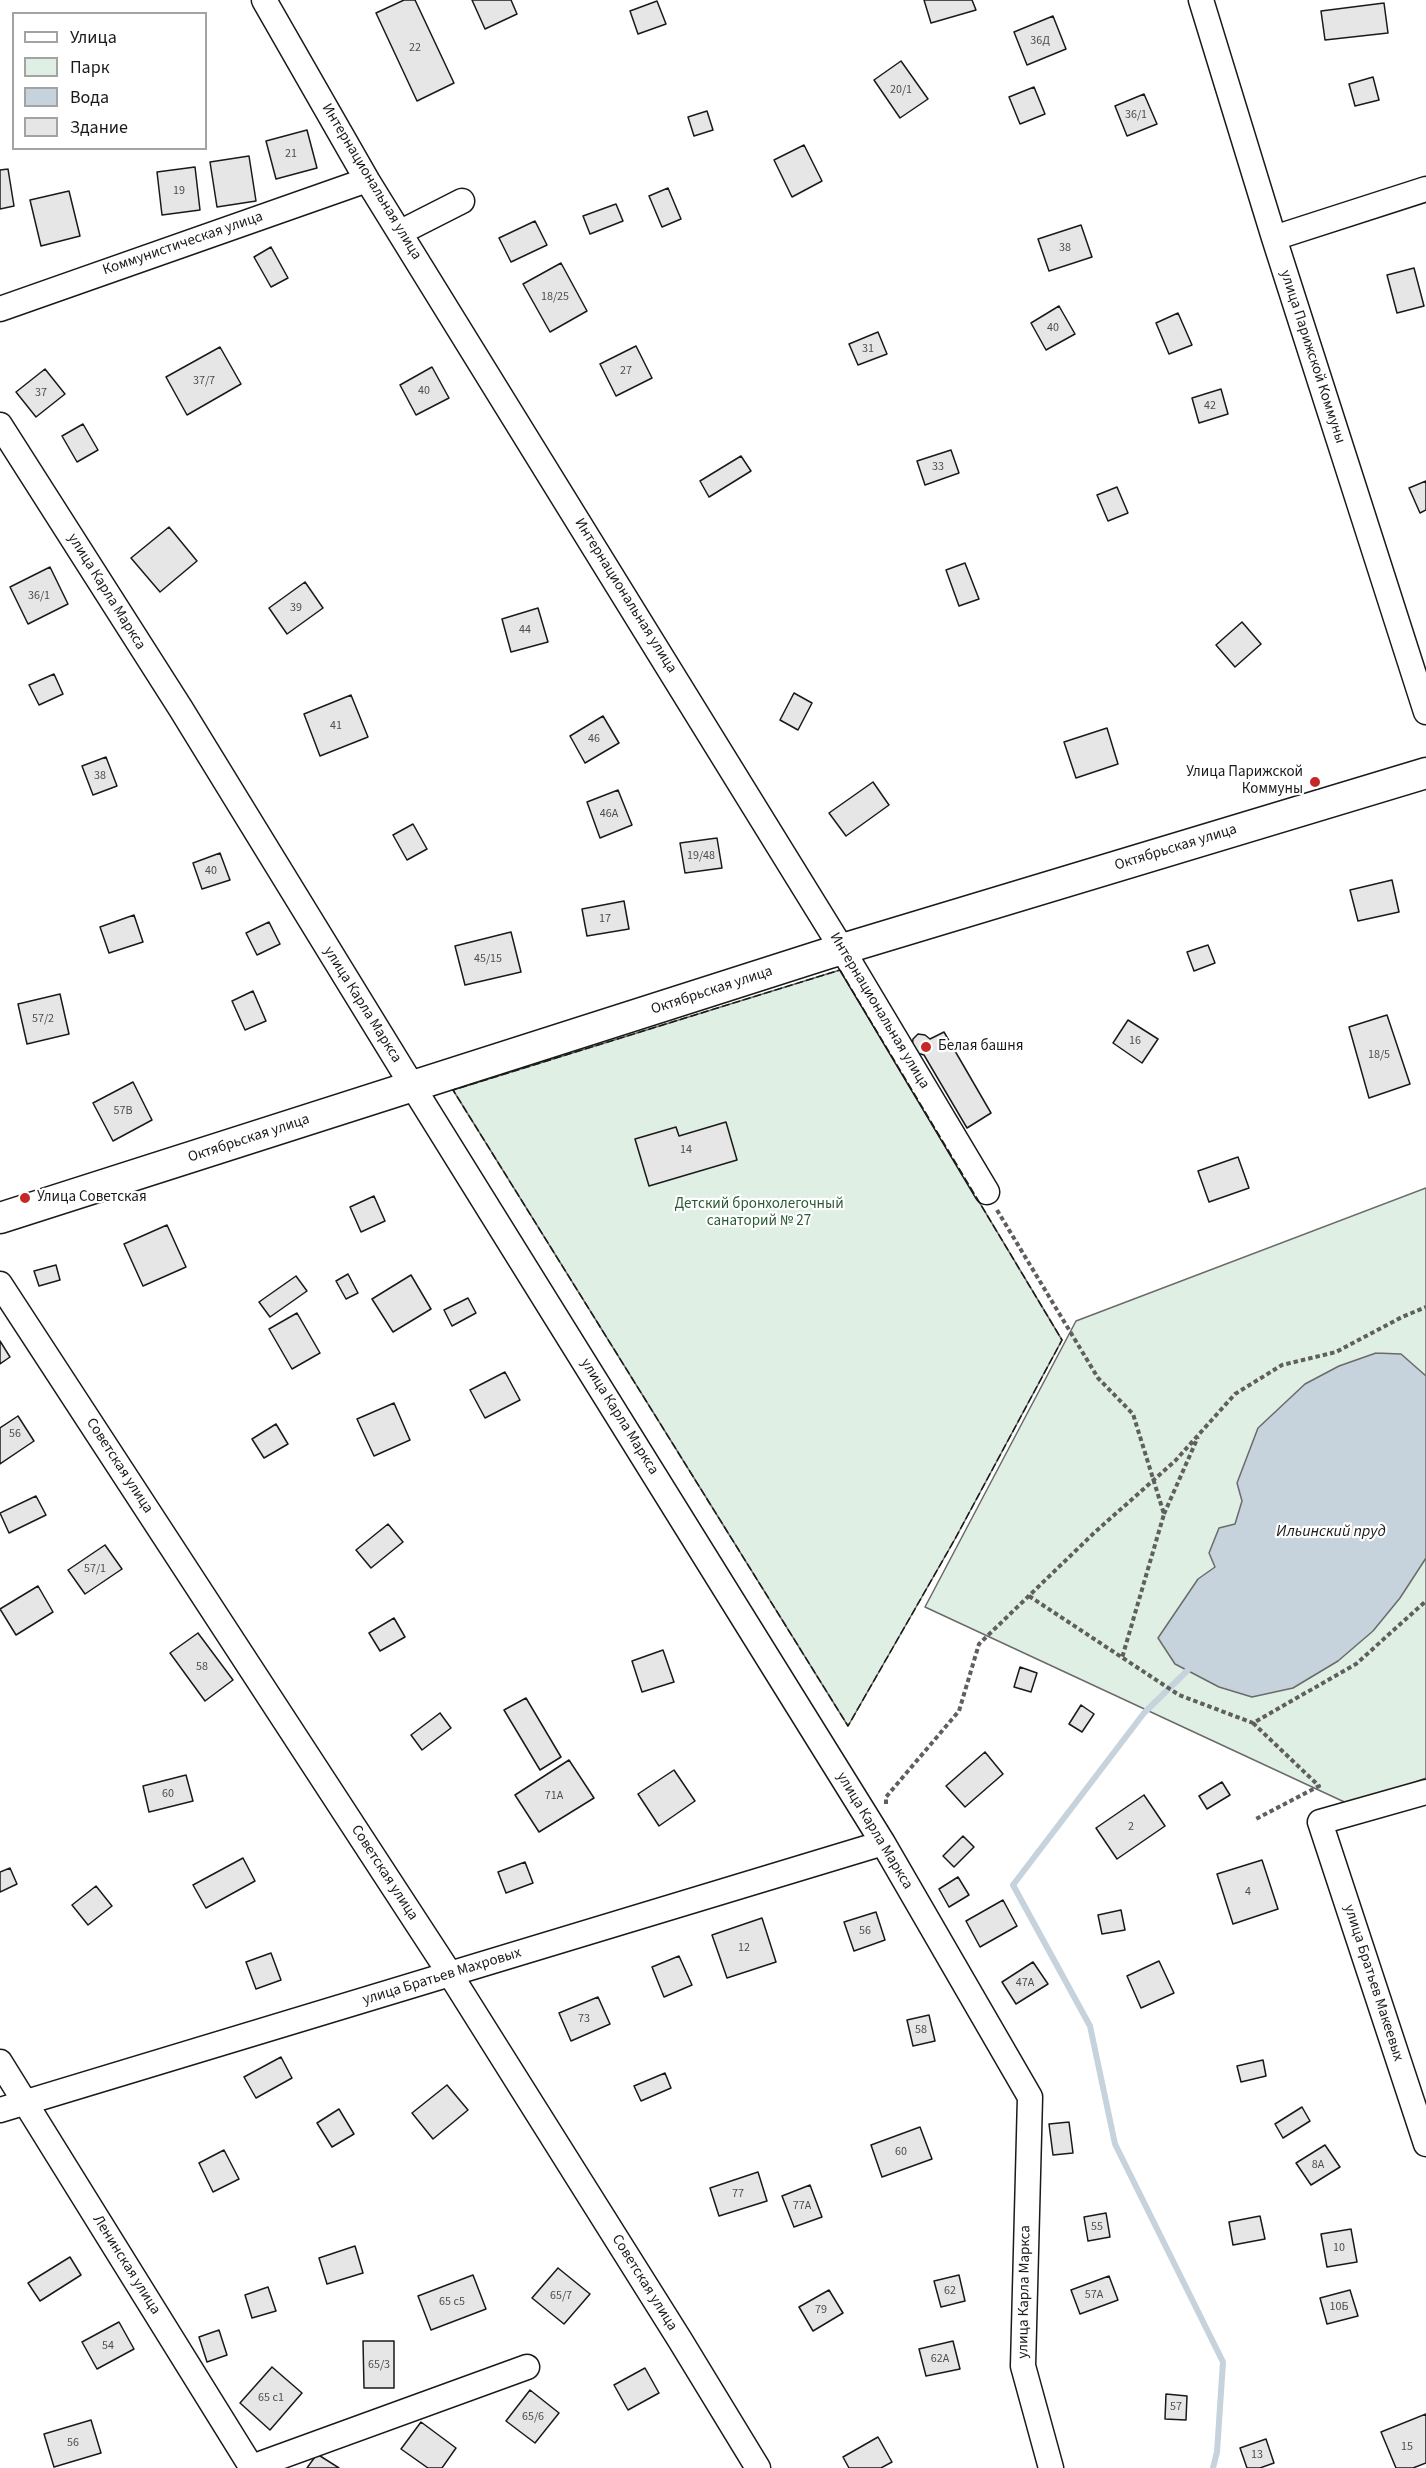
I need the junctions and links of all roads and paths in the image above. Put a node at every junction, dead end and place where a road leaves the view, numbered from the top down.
1 (264, 0) edge
2 (1202, 0) edge
3 (367, 180) junction
4 (1426, 189) edge
5 (462, 201) dead end
6 (401, 232) junction
7 (1274, 238) junction
8 (0, 309) edge
9 (0, 425) edge
10 (1426, 712) edge
11 (1426, 772) edge
12 (842, 950) junction
13 (413, 1087) junction
14 (987, 1192) joint
15 (0, 1218) edge
16 (0, 1284) edge
17 (1426, 1307) edge
18 (1200, 1430) junction
19 (1154, 1480) junction
20 (1164, 1514) junction
21 (1029, 1596) junction
22 (1426, 1601) edge
23 (1122, 1658) junction
24 (1253, 1722) junction
25 (1426, 1792) edge
26 (1256, 1819) dead end
27 (884, 1843) junction
28 (450, 1974) junction
29 (0, 2062) edge
30 (24, 2103) junction
31 (0, 2110) edge
32 (1426, 2144) edge
33 (527, 2367) dead end
34 (252, 2468) edge
35 (758, 2468) edge
36 (1051, 2468) edge

1 - 3 street, Интернациональная улица
2 - 7 street, улица Парижской Коммуны
3 - 6 street, Интернациональная улица
3 - 8 street, Коммунистическая улица
4 - 7 street
5 - 6 street
6 - 12 street, Интернациональная улица
7 - 10 street, улица Парижской Коммуны
9 - 13 street, улица Карла Маркса
11 - 12 main road, Октябрьская улица
12 - 13 main road, Октябрьская улица
12 - 14 street, Интернациональная улица
13 - 15 main road, Октябрьская улица
13 - 27 street, улица Карла Маркса
14 - 19 path
16 - 28 street, Советская улица
17 - 18 path
18 - 19 path
18 - 20 path
19 - 20 path
19 - 21 path
20 - 23 path
21 - 23 path
21 - 27 path
22 - 24 path
23 - 24 path
24 - 26 path
25 - 32 street, улица Братьев Макеевых
27 - 28 street, улица Братьев Махровых
27 - 36 street, улица Карла Маркса
28 - 30 street, улица Братьев Махровых
28 - 35 street, Советская улица
29 - 30 street, Ленинская улица
30 - 31 street, улица Братьев Махровых
30 - 34 street, Ленинская улица
33 - 34 street

